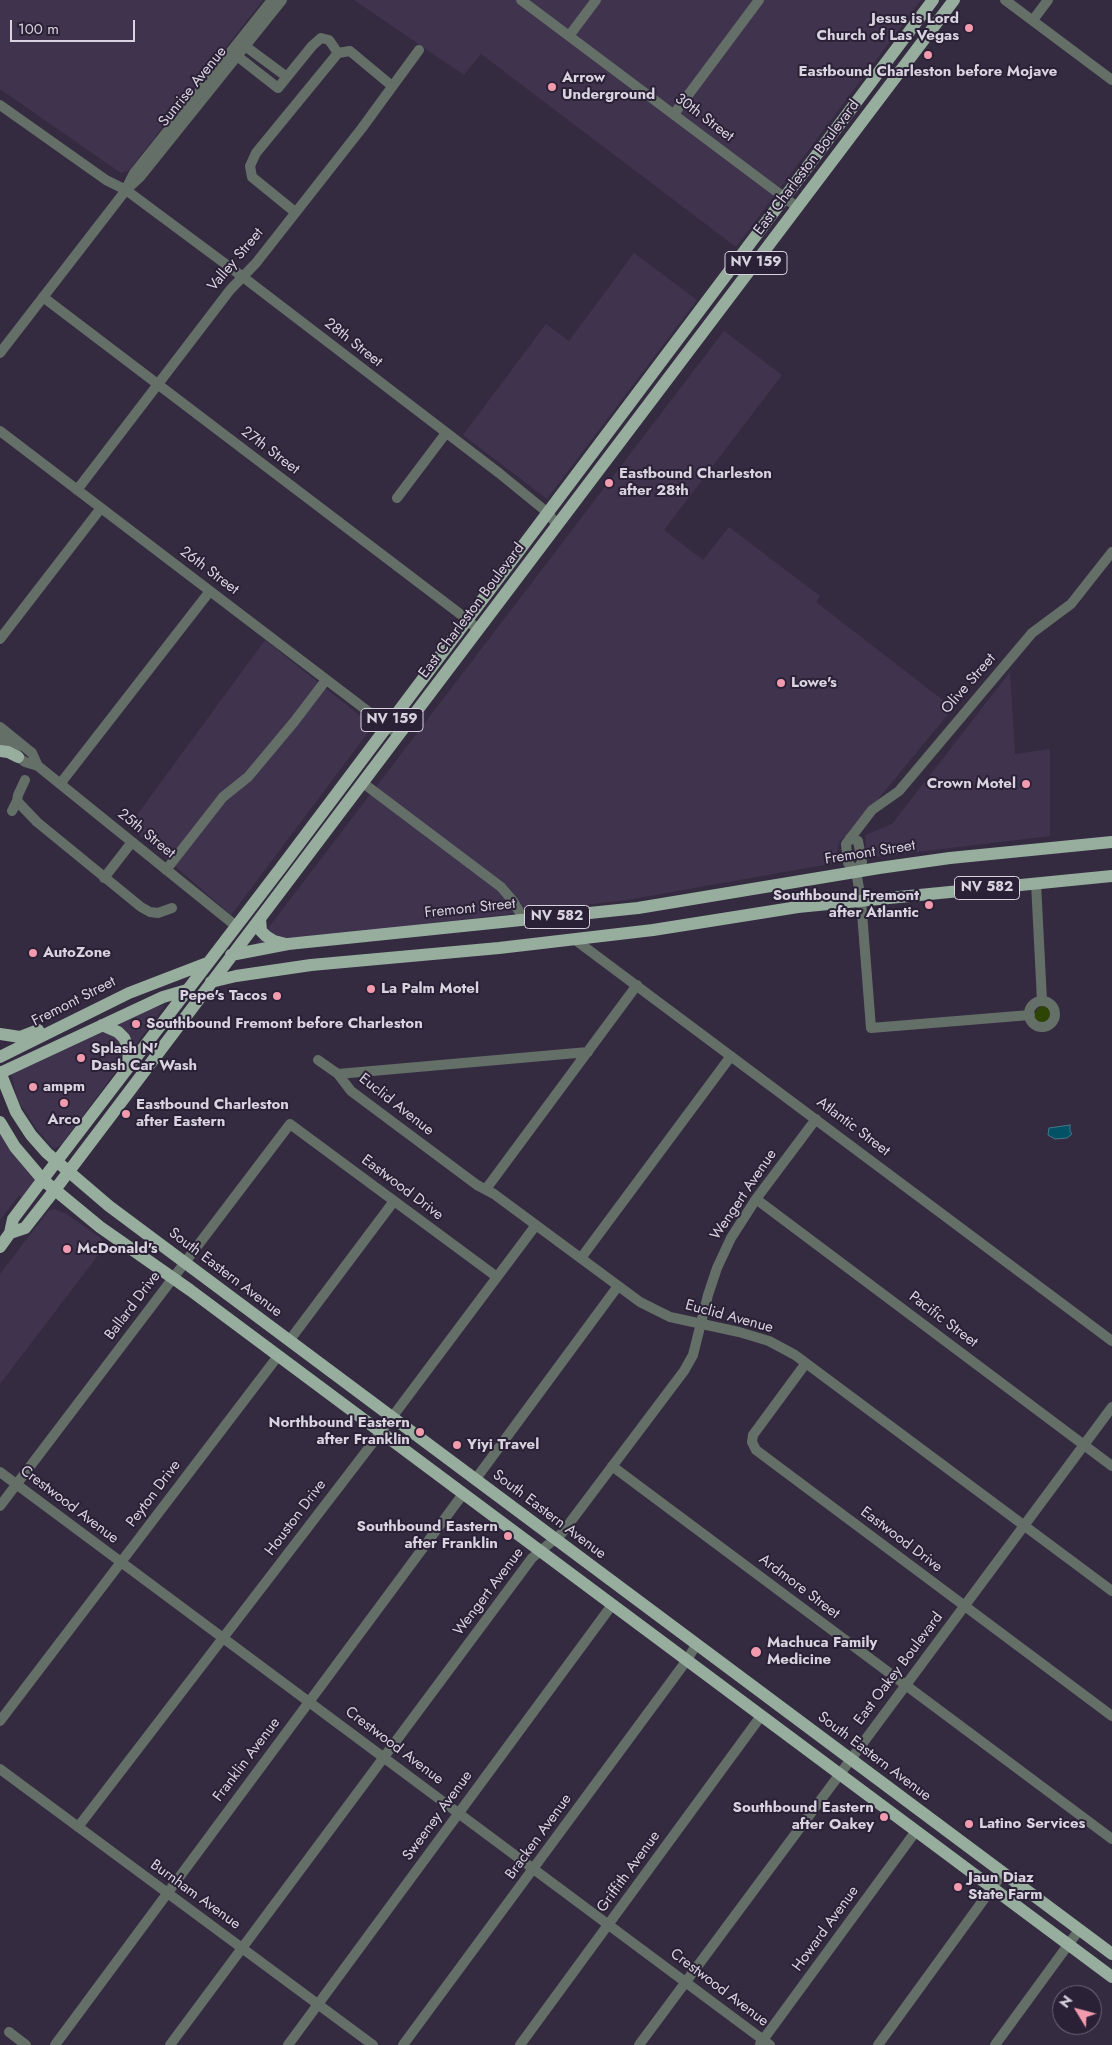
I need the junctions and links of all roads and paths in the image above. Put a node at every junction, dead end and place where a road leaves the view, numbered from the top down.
1 (272, 0) edge
2 (282, 0) edge
3 (521, 0) edge
4 (596, 0) edge
5 (760, 0) edge
6 (933, 0) edge
7 (954, 0) edge
8 (1005, 0) edge
9 (1048, 0) edge
10 (1033, 20) junction
11 (569, 36) junction
12 (242, 44) junction
13 (418, 50) dead end
14 (234, 54) junction
15 (338, 54) junction
16 (287, 77) junction
17 (1112, 80) edge
18 (392, 86) junction
19 (0, 98) edge
20 (0, 105) edge
21 (674, 114) junction
22 (20, 115) junction
23 (126, 190) junction
24 (784, 198) junction
25 (797, 207) junction
26 (295, 212) junction
27 (243, 277) junction
28 (43, 297) junction
29 (0, 353) edge
30 (686, 355) junction
31 (657, 368) junction
32 (156, 384) junction
33 (653, 398) junction
34 (0, 431) edge
35 (446, 433) junction
36 (77, 490) junction
37 (397, 498) dead end
38 (101, 508) junction
39 (548, 513) junction
40 (557, 525) junction
41 (1112, 552) edge
42 (210, 591) junction
43 (468, 620) junction
44 (478, 630) junction
45 (0, 639) edge
46 (326, 680) junction
47 (387, 726) junction
48 (0, 727) edge
49 (399, 735) junction
50 (0, 739) edge
51 (0, 751) edge
52 (18, 757) junction
53 (38, 766) junction
54 (25, 780) dead end
55 (363, 783) junction
56 (60, 784) junction
57 (132, 842) junction
58 (1112, 842) edge
59 (166, 870) junction
60 (856, 871) junction
61 (1112, 876) edge
62 (104, 878) junction
63 (1036, 883) junction
64 (861, 900) junction
65 (172, 908) dead end
66 (260, 919) junction
67 (524, 920) junction
68 (236, 926) junction
69 (574, 939) junction
70 (288, 944) junction
71 (233, 954) junction
72 (207, 962) junction
73 (213, 982) junction
74 (637, 985) junction
75 (186, 990) junction
76 (1042, 1001) junction
77 (1030, 1016) junction
78 (62, 1025) junction
79 (102, 1025) junction
80 (0, 1034) edge
81 (588, 1052) junction
82 (732, 1056) junction
83 (0, 1057) edge
84 (318, 1060) dead end
85 (128, 1066) junction
86 (0, 1073) edge
87 (338, 1074) junction
88 (816, 1118) junction
89 (0, 1122) edge
90 (290, 1124) joint
91 (56, 1162) junction
92 (68, 1172) junction
93 (43, 1180) junction
94 (486, 1190) junction
95 (54, 1191) junction
96 (756, 1199) junction
97 (394, 1201) junction
98 (536, 1225) junction
99 (10, 1233) junction
100 (0, 1247) edge
101 (581, 1258) junction
102 (184, 1263) junction
103 (497, 1277) junction
104 (173, 1278) junction
105 (618, 1286) junction
106 (701, 1326) junction
107 (289, 1341) junction
108 (1112, 1341) edge
109 (278, 1356) junction
110 (806, 1363) junction
111 (1112, 1407) edge
112 (391, 1418) junction
113 (381, 1432) junction
114 (1085, 1446) junction
115 (612, 1466) junction
116 (1112, 1466) edge
117 (0, 1472) edge
118 (474, 1480) junction
119 (17, 1484) junction
120 (463, 1494) junction
121 (0, 1506) edge
122 (1025, 1526) junction
123 (554, 1539) junction
124 (540, 1551) junction
125 (121, 1562) junction
126 (1112, 1591) edge
127 (612, 1605) junction
128 (964, 1606) junction
129 (224, 1638) junction
130 (696, 1645) junction
131 (687, 1660) junction
132 (906, 1685) junction
133 (309, 1702) junction
134 (761, 1716) junction
135 (1112, 1716) edge
136 (0, 1722) edge
137 (384, 1758) junction
138 (850, 1759) junction
139 (0, 1770) edge
140 (839, 1774) junction
141 (459, 1813) junction
142 (78, 1827) junction
143 (916, 1831) junction
144 (1112, 1839) edge
145 (534, 1869) junction
146 (1003, 1873) junction
147 (992, 1888) junction
148 (167, 1892) junction
149 (609, 1925) junction
150 (1079, 1930) junction
151 (1068, 1944) junction
152 (242, 1948) junction
153 (1112, 1954) edge
154 (1112, 1977) edge
155 (685, 1982) junction
156 (318, 2004) junction
157 (9, 2032) dead end
158 (764, 2043) edge
159 (26, 2045) edge
160 (55, 2045) edge
161 (170, 2045) edge
162 (288, 2045) edge
163 (373, 2045) edge
164 (403, 2045) edge
165 (520, 2045) edge
166 (639, 2045) edge
167 (878, 2045) edge
168 (995, 2045) edge

1 - 12 street, Sunrise Avenue
2 - 12 street, Sunrise Avenue
3 - 11 street, 30th Street
4 - 11 street
5 - 21 street
6 - 24 main road, East Charleston Boulevard / NV 159
7 - 25 main road, East Charleston Boulevard / NV 159
8 - 10 street
9 - 10 street
10 - 17 street
11 - 21 street, 30th Street
12 - 14 street, Sunrise Avenue
12 - 16 street
13 - 18 street, Valley Street
14 - 16 street
14 - 23 street, Sunrise Avenue
15 - 16 street
15 - 18 street
15 - 26 street
18 - 26 street, Valley Street
19 - 22 street, 28th Street
20 - 22 street, 28th Street
21 - 24 street, 30th Street
22 - 23 street, 28th Street
23 - 27 street, 28th Street
23 - 28 street, Sunrise Avenue
24 - 25 street, 30th Street
24 - 31 main road, East Charleston Boulevard / NV 159
25 - 30 main road, East Charleston Boulevard / NV 159
26 - 27 street, Valley Street
27 - 32 street, Valley Street
27 - 35 street, 28th Street
28 - 29 street, Sunrise Avenue
28 - 32 street, 27th Street
30 - 31 main road
30 - 33 main road, East Charleston Boulevard / NV 159
31 - 33 main road
31 - 39 main road, East Charleston Boulevard / NV 159
32 - 36 street, Valley Street
32 - 43 street, 27th Street
33 - 40 main road, East Charleston Boulevard / NV 159
34 - 36 street, 26th Street
35 - 37 street
35 - 39 street, 28th Street
36 - 38 street, 26th Street
38 - 42 street, 26th Street
38 - 45 street
39 - 40 street, 28th Street
39 - 43 main road, East Charleston Boulevard / NV 159
40 - 44 main road, East Charleston Boulevard / NV 159
41 - 60 street, Olive Street
42 - 46 street, 26th Street
42 - 56 street
43 - 44 street, 27th Street
43 - 47 main road, East Charleston Boulevard / NV 159
44 - 49 main road, East Charleston Boulevard / NV 159
46 - 47 street, 26th Street
46 - 59 street
47 - 49 street, 26th Street
47 - 68 main road, East Charleston Boulevard / NV 159
48 - 53 street, 25th Street
49 - 55 main road, East Charleston Boulevard / NV 159
50 - 52 street, 25th Street
51 - 52 main road
52 - 53 street, 25th Street
53 - 56 street, 25th Street
54 - 62 street
55 - 66 main road, East Charleston Boulevard / NV 159
55 - 67 street
56 - 57 street, 25th Street
57 - 59 street, 25th Street
57 - 62 street
58 - 60 main road, Fremont Street / NV 582
59 - 68 street, 25th Street
60 - 64 street, Olive Street
60 - 67 main road, Fremont Street / NV 582
61 - 63 main road, NV 582
62 - 65 street
63 - 64 main road, NV 582
63 - 76 street
64 - 69 main road, NV 582
64 - 77 street
66 - 70 main road
66 - 71 main road, East Charleston Boulevard
67 - 70 main road, Fremont Street / NV 582
68 - 72 main road, East Charleston Boulevard
69 - 73 main road, NV 582
69 - 74 street, Atlantic Street
70 - 71 main road, Fremont Street / NV 582
71 - 72 main road, Fremont Street / NV 582
71 - 73 main road, East Charleston Boulevard
72 - 75 main road, East Charleston Boulevard
72 - 78 main road, Fremont Street
73 - 75 main road, NV 582
73 - 92 main road, East Charleston Boulevard
74 - 81 street
74 - 82 street, Atlantic Street
75 - 79 main road
75 - 85 main road, East Charleston Boulevard
76 - 77 street
76 - 77 street
78 - 80 main road
78 - 83 main road, Fremont Street
79 - 85 main road
79 - 86 main road
81 - 87 street
81 - 94 street
82 - 88 street, Atlantic Street
82 - 101 street
84 - 87 street, Euclid Avenue
85 - 91 main road, East Charleston Boulevard
86 - 91 main road, South Eastern Avenue
87 - 94 street, Euclid Avenue
88 - 96 street, Wengert Avenue
88 - 108 street, Atlantic Street
89 - 93 main road
90 - 97 street, Eastwood Drive
90 - 102 street, Ballard Drive
91 - 92 main road, South Eastern Avenue
91 - 93 main road, East Charleston Boulevard
92 - 95 main road, East Charleston Boulevard
92 - 102 main road, South Eastern Avenue
93 - 95 main road
93 - 99 main road, East Charleston Boulevard
94 - 98 street, Euclid Avenue
95 - 99 main road, East Charleston Boulevard
95 - 104 main road
96 - 106 street, Wengert Avenue
96 - 114 street, Pacific Street
97 - 103 street, Eastwood Drive
97 - 107 street
98 - 101 street, Euclid Avenue
98 - 103 street, Houston Drive
99 - 100 main road, East Charleston Boulevard
101 - 105 street, Euclid Avenue
102 - 104 street, Ballard Drive
102 - 107 main road, South Eastern Avenue
103 - 112 street, Houston Drive
104 - 109 main road
104 - 119 street, Ballard Drive
105 - 106 street, Euclid Avenue
105 - 118 street
106 - 110 street, Euclid Avenue
106 - 115 street, Wengert Avenue
107 - 112 main road, South Eastern Avenue
109 - 113 main road
109 - 125 street, Peyton Drive
110 - 122 street, Euclid Avenue
110 - 128 street, Eastwood Drive
111 - 114 street, East Oakey Boulevard
112 - 113 street, Houston Drive
112 - 118 main road, South Eastern Avenue
113 - 120 main road
113 - 129 street, Houston Drive
114 - 116 street, Pacific Street
114 - 122 street, East Oakey Boulevard
115 - 123 street, Wengert Avenue
115 - 132 street, Ardmore Street
117 - 119 street, Crestwood Avenue
118 - 123 main road, South Eastern Avenue
119 - 121 street, Ballard Drive
119 - 125 street, Crestwood Avenue
120 - 124 main road
120 - 133 street, Franklin Avenue
122 - 126 street, Euclid Avenue
122 - 128 street, East Oakey Boulevard
123 - 124 street, Wengert Avenue
123 - 130 main road, South Eastern Avenue
124 - 127 main road
124 - 137 street, Wengert Avenue
125 - 129 street, Crestwood Avenue
125 - 136 street, Peyton Drive
127 - 131 main road
127 - 141 street, Sweeney Avenue
128 - 132 street, East Oakey Boulevard
128 - 135 street, Eastwood Drive
129 - 133 street, Crestwood Avenue
129 - 142 street, Houston Drive
130 - 131 street, Bracken Avenue
130 - 138 main road, South Eastern Avenue
131 - 134 main road
131 - 145 street, Bracken Avenue
132 - 138 street, East Oakey Boulevard
132 - 144 street, Ardmore Street
133 - 137 street, Crestwood Avenue
133 - 148 street, Franklin Avenue
134 - 140 main road
134 - 149 street, Griffith Avenue
137 - 141 street, Crestwood Avenue
137 - 152 street, Wengert Avenue
138 - 140 street, East Oakey Boulevard
138 - 146 main road, South Eastern Avenue
139 - 142 street, Burnham Avenue
140 - 143 main road
140 - 155 street, East Oakey Boulevard
141 - 145 street, Crestwood Avenue
141 - 156 street, Sweeney Avenue
142 - 148 street, Burnham Avenue
143 - 147 main road
143 - 158 street, Howard Avenue
145 - 149 street, Crestwood Avenue
145 - 164 street, Bracken Avenue
146 - 147 street
146 - 150 main road, South Eastern Avenue
147 - 151 main road
147 - 167 street
148 - 152 street, Burnham Avenue
148 - 160 street, Franklin Avenue
149 - 155 street, Crestwood Avenue
149 - 165 street, Griffith Avenue
150 - 151 street
150 - 153 main road, South Eastern Avenue
151 - 154 main road
151 - 168 street
152 - 156 street, Burnham Avenue
152 - 161 street, Wengert Avenue
155 - 158 street, Crestwood Avenue
155 - 166 street, East Oakey Boulevard
156 - 162 street, Sweeney Avenue
156 - 163 street, Burnham Avenue
157 - 159 street

